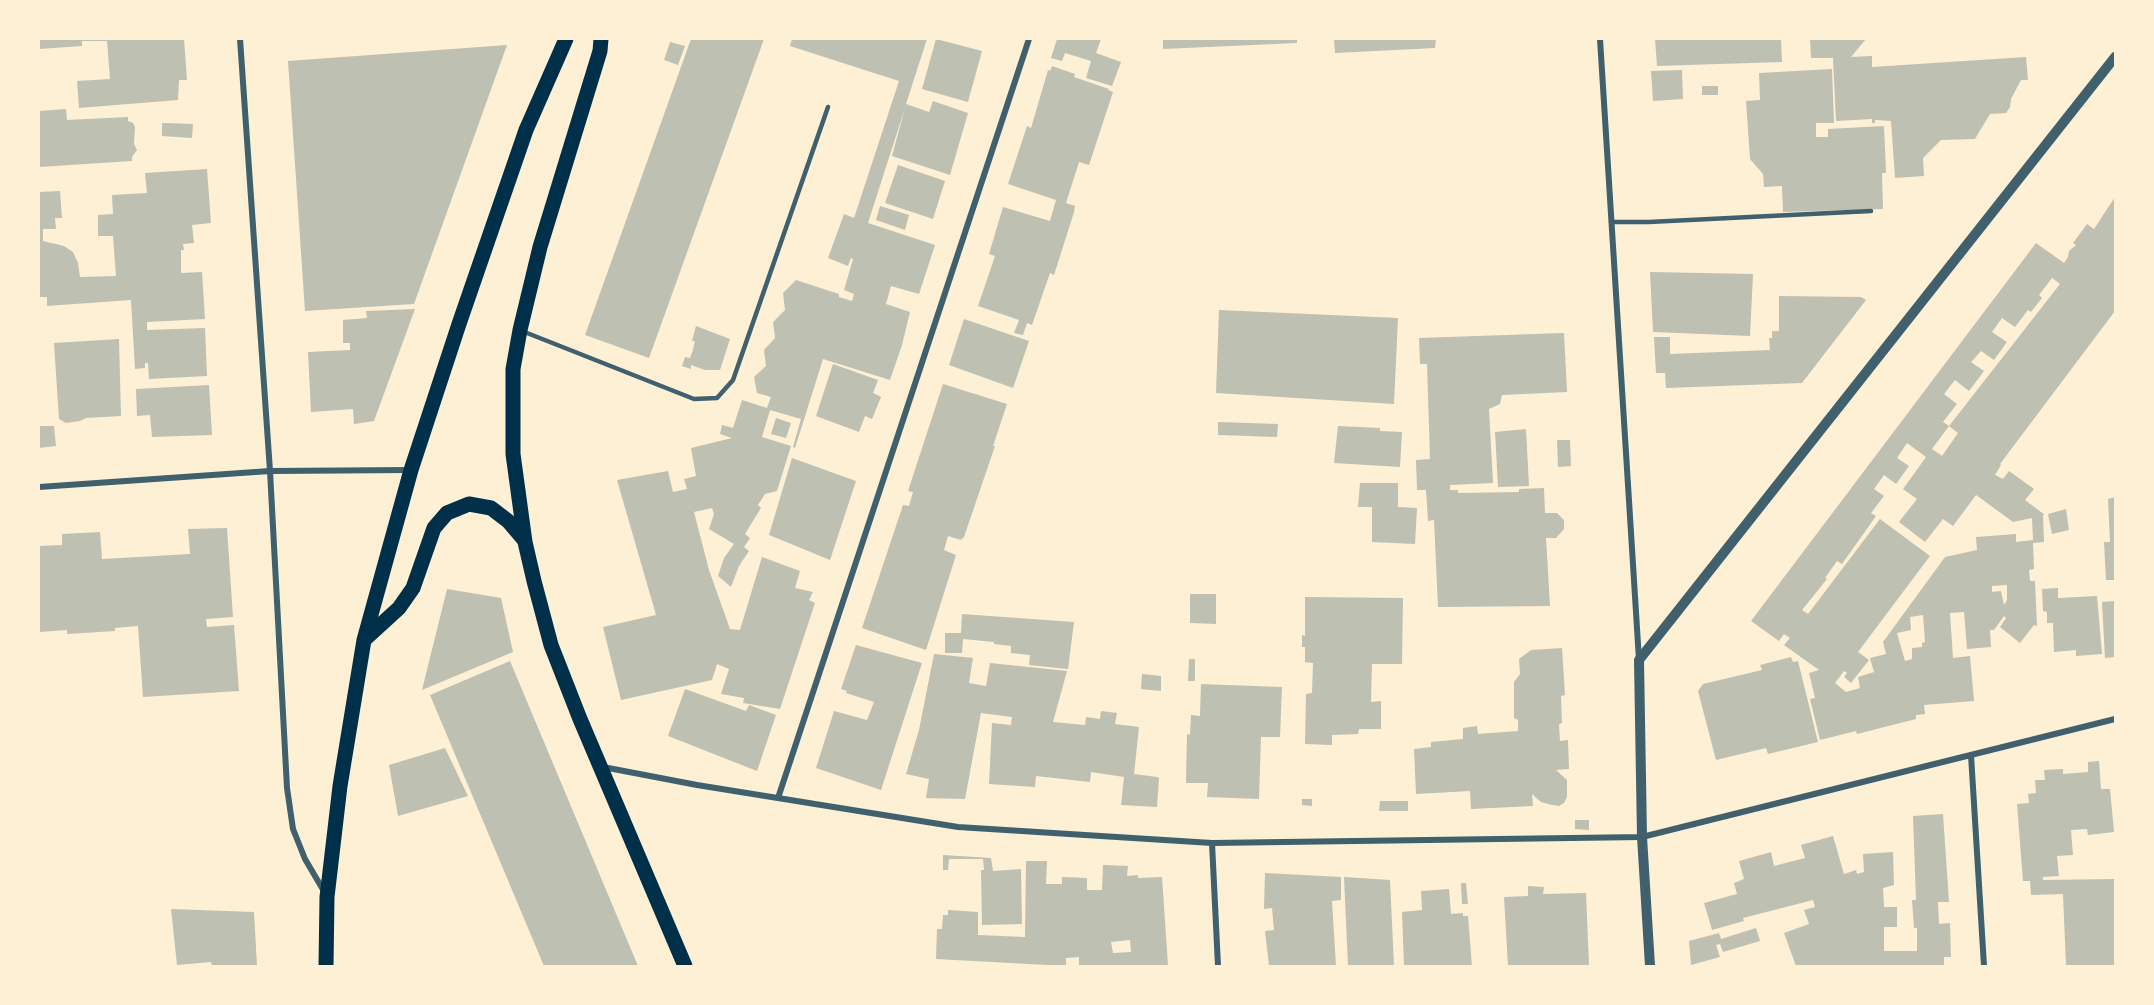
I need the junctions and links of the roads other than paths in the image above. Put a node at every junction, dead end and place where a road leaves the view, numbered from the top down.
1 (240, 39) edge
2 (566, 39) edge
3 (601, 39) edge
4 (1029, 39) edge
5 (1600, 39) edge
6 (2115, 57) edge
7 (828, 107) dead end
8 (1871, 211) dead end
9 (1611, 222) junction
10 (520, 330) junction
11 (411, 470) junction
12 (270, 471) junction
13 (39, 487) edge
14 (525, 542) junction
15 (364, 640) junction
16 (1639, 660) junction
17 (2115, 719) edge
18 (1971, 755) junction
19 (600, 766) junction
20 (778, 798) junction
21 (1642, 837) junction
22 (1212, 843) junction
23 (327, 897) junction
24 (326, 966) edge
25 (685, 966) edge
26 (1218, 966) edge
27 (1650, 966) edge
28 (1984, 966) edge

1 - 12 street
2 - 11 main road
3 - 10 main road
4 - 20 street
5 - 9 street
6 - 16 street
7 - 10 lane
8 - 9 lane
9 - 16 street
10 - 14 main road
11 - 12 street
11 - 15 main road
12 - 13 street
12 - 23 street
14 - 15 main road
14 - 19 main road
15 - 23 main road
16 - 21 street
17 - 18 street
18 - 21 street
18 - 28 street
19 - 20 street
19 - 25 main road
20 - 22 street
21 - 22 street
21 - 27 street
22 - 26 street
23 - 24 main road

